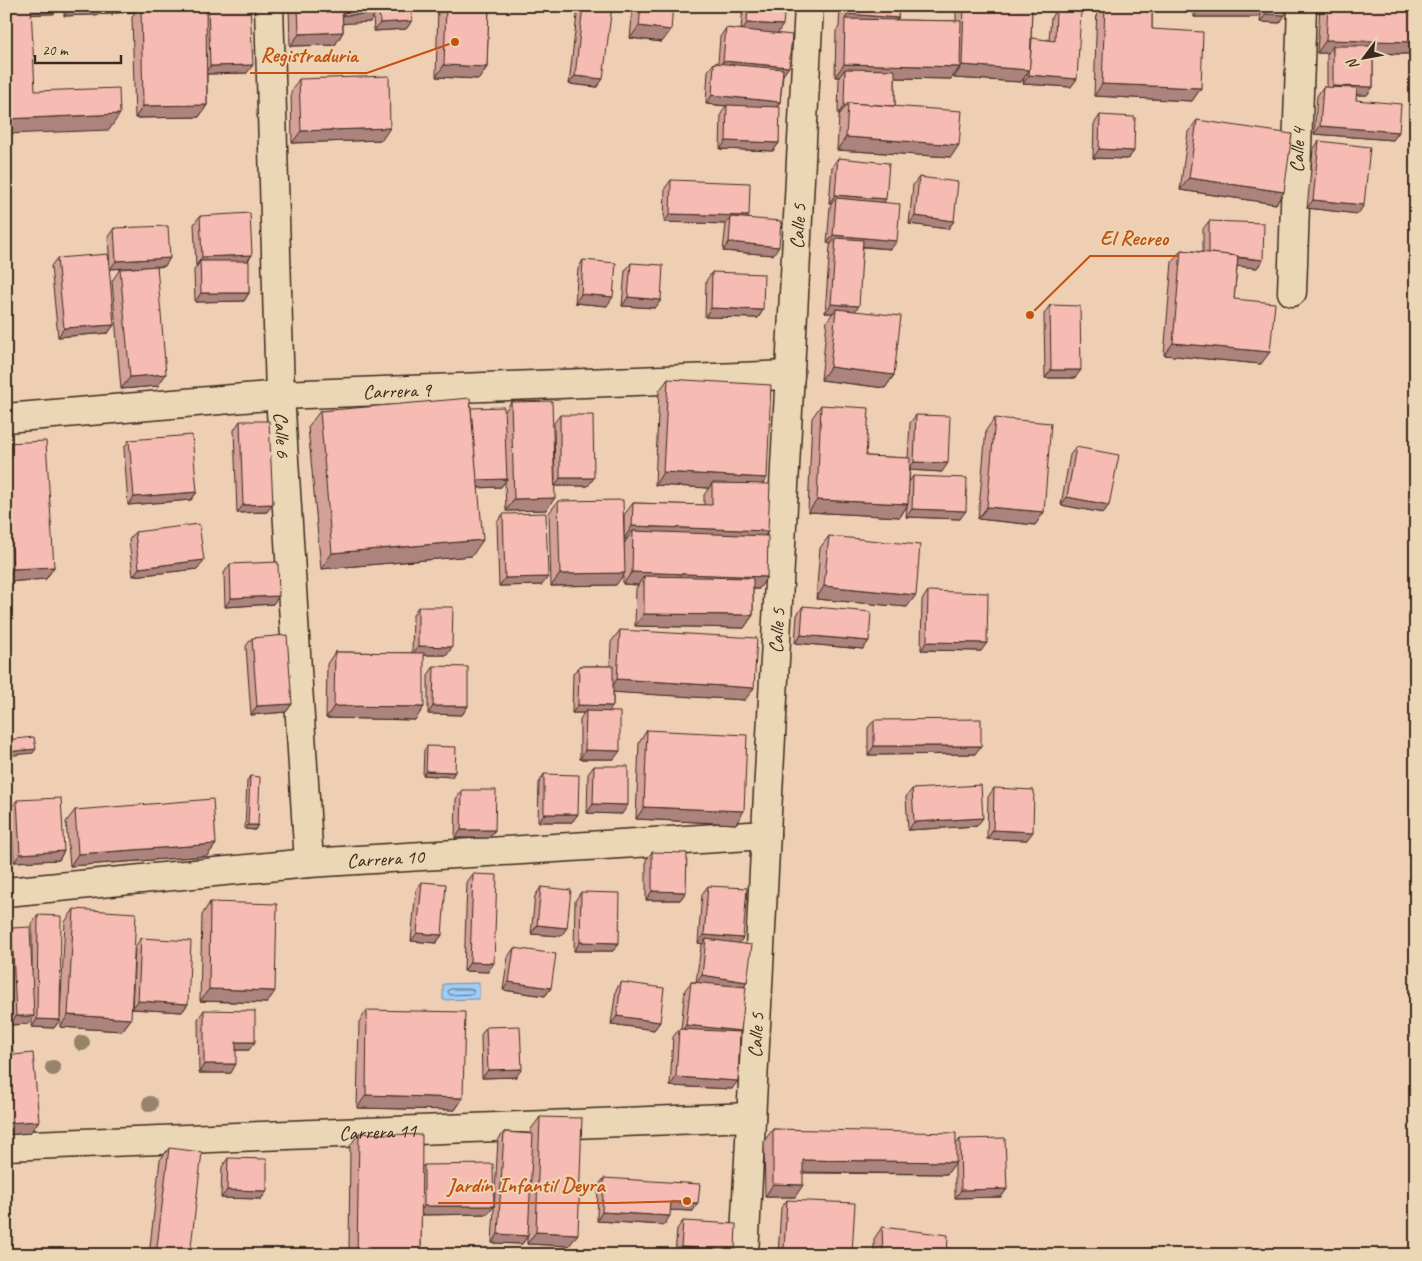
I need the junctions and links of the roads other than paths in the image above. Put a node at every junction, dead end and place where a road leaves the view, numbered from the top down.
1 (269, 6) edge
2 (809, 6) edge
3 (1302, 6) edge
4 (1292, 292) dead end
5 (790, 375) junction
6 (280, 395) junction
7 (6, 418) edge
8 (766, 835) junction
9 (309, 863) junction
10 (6, 892) edge
11 (751, 1117) junction
12 (6, 1146) edge
13 (744, 1255) edge

1 - 6 street, Calle 6
2 - 5 street, Calle 5
3 - 4 street, Calle 4
5 - 6 street, Carrera 9
5 - 8 street, Calle 5
6 - 7 street, Carrera 9
6 - 9 street, Calle 6
8 - 9 street, Carrera 10
8 - 11 street, Calle 5
9 - 10 street, Carrera 10
11 - 12 street, Carrera 11
11 - 13 street, Calle 5

